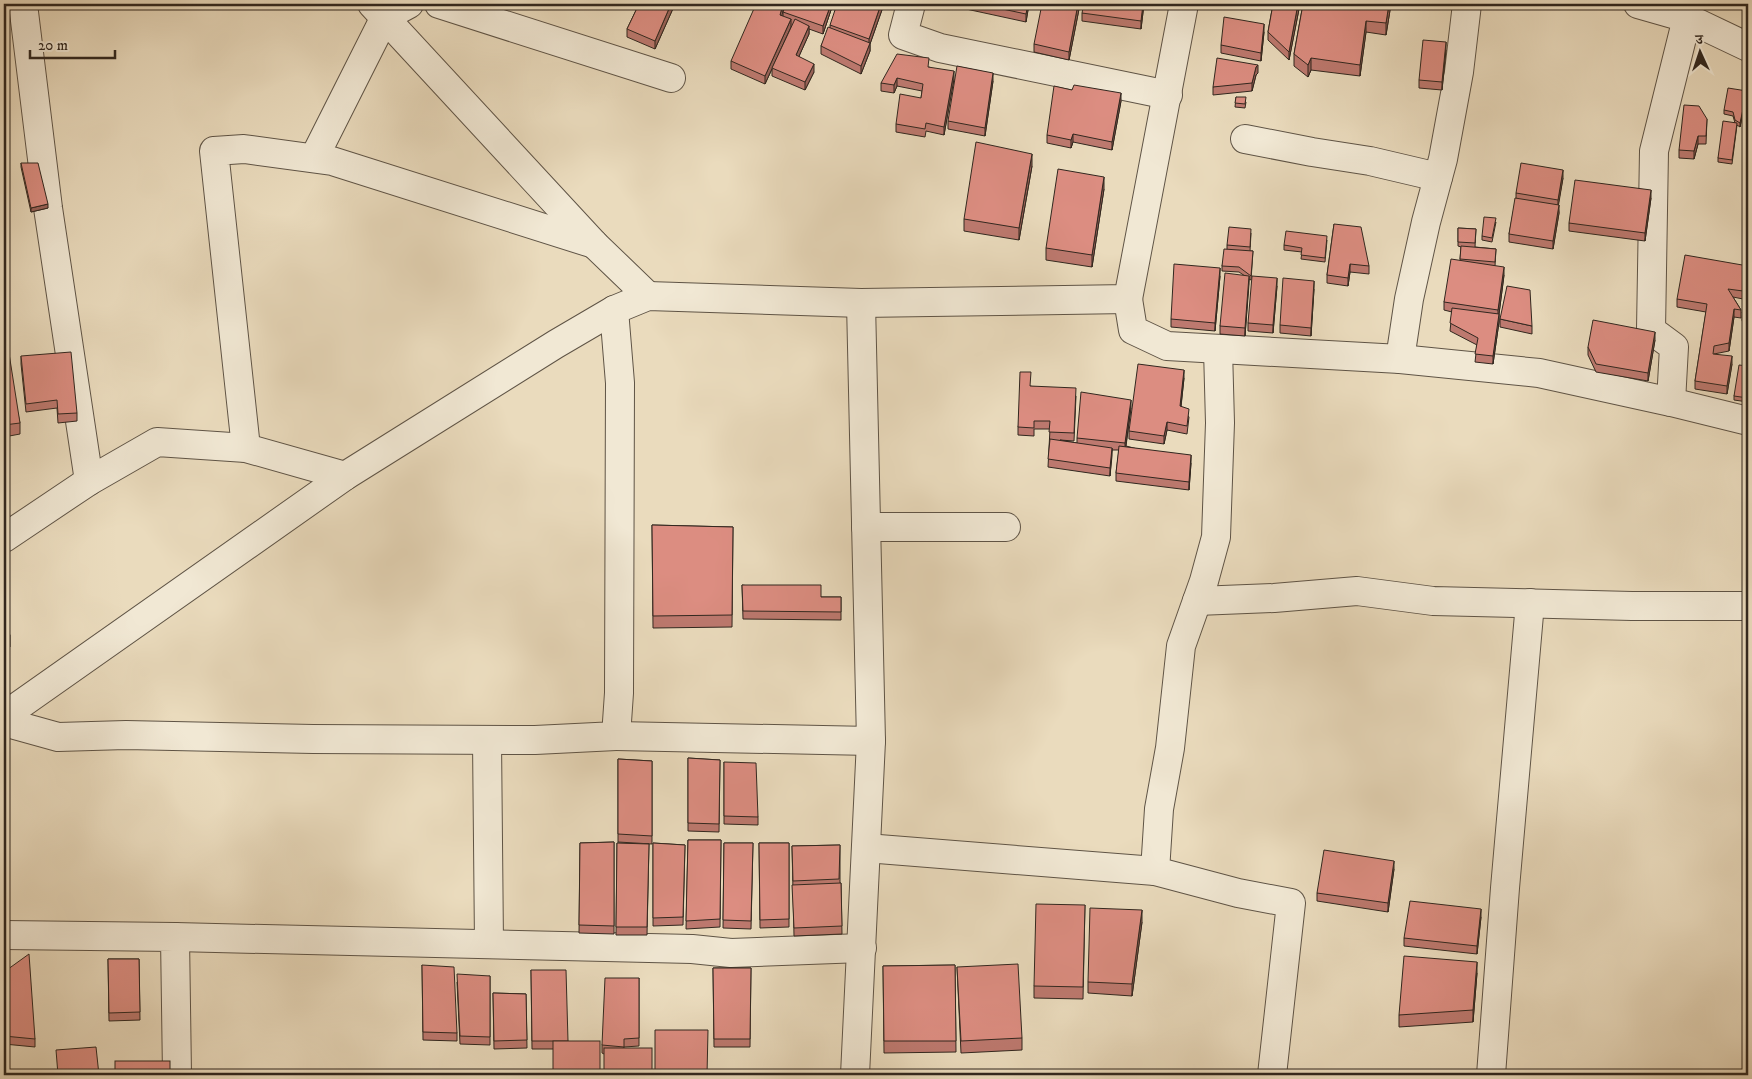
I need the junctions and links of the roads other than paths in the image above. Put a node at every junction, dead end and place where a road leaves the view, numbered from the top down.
1 (23, 4) edge
2 (409, 4) edge
3 (439, 4) edge
4 (911, 4) edge
5 (1184, 4) edge
6 (1467, 4) edge
7 (1638, 4) edge
8 (378, 10) edge
9 (1687, 18) junction
10 (1748, 47) edge
11 (671, 78) dead end
12 (1168, 95) junction
13 (1246, 139) dead end
14 (314, 158) junction
15 (1438, 177) junction
16 (594, 244) junction
17 (648, 296) junction
18 (1128, 299) junction
19 (861, 303) junction
20 (614, 310) junction
21 (1218, 349) junction
22 (1400, 359) junction
23 (1671, 402) junction
24 (1748, 421) edge
25 (246, 448) junction
26 (345, 476) junction
27 (89, 481) junction
28 (866, 527) junction
29 (1006, 527) dead end
30 (4, 538) edge
31 (1197, 601) junction
32 (1530, 603) junction
33 (1748, 606) edge
34 (4, 716) edge
35 (4, 722) edge
36 (616, 736) junction
37 (486, 740) junction
38 (871, 741) junction
39 (866, 848) junction
40 (1155, 871) junction
41 (4, 935) edge
42 (175, 937) junction
43 (489, 944) junction
44 (862, 948) junction
45 (177, 1075) edge
46 (855, 1075) edge
47 (1272, 1075) edge
48 (1491, 1075) edge

1 - 27 street
2 - 8 street
3 - 11 street
4 - 12 street
5 - 12 street
6 - 15 street
7 - 9 street
8 - 14 street
8 - 16 street
9 - 10 street
9 - 23 street
12 - 18 street
13 - 15 street
14 - 16 street
14 - 25 street
15 - 22 street
16 - 17 street
17 - 19 street
17 - 20 street
18 - 19 street
18 - 21 street
19 - 28 street
20 - 26 street
20 - 36 street
21 - 22 street
21 - 31 street
22 - 23 street
23 - 24 street
25 - 26 street
25 - 27 street
26 - 34 street
27 - 30 street
28 - 29 street
28 - 38 street
31 - 32 street
31 - 40 street
32 - 33 street
32 - 48 street
35 - 37 street
36 - 37 street
36 - 38 street
37 - 43 street
38 - 39 street
39 - 40 street
39 - 44 street
40 - 47 street
41 - 42 street
42 - 43 street
42 - 45 street
43 - 44 street
44 - 46 street

